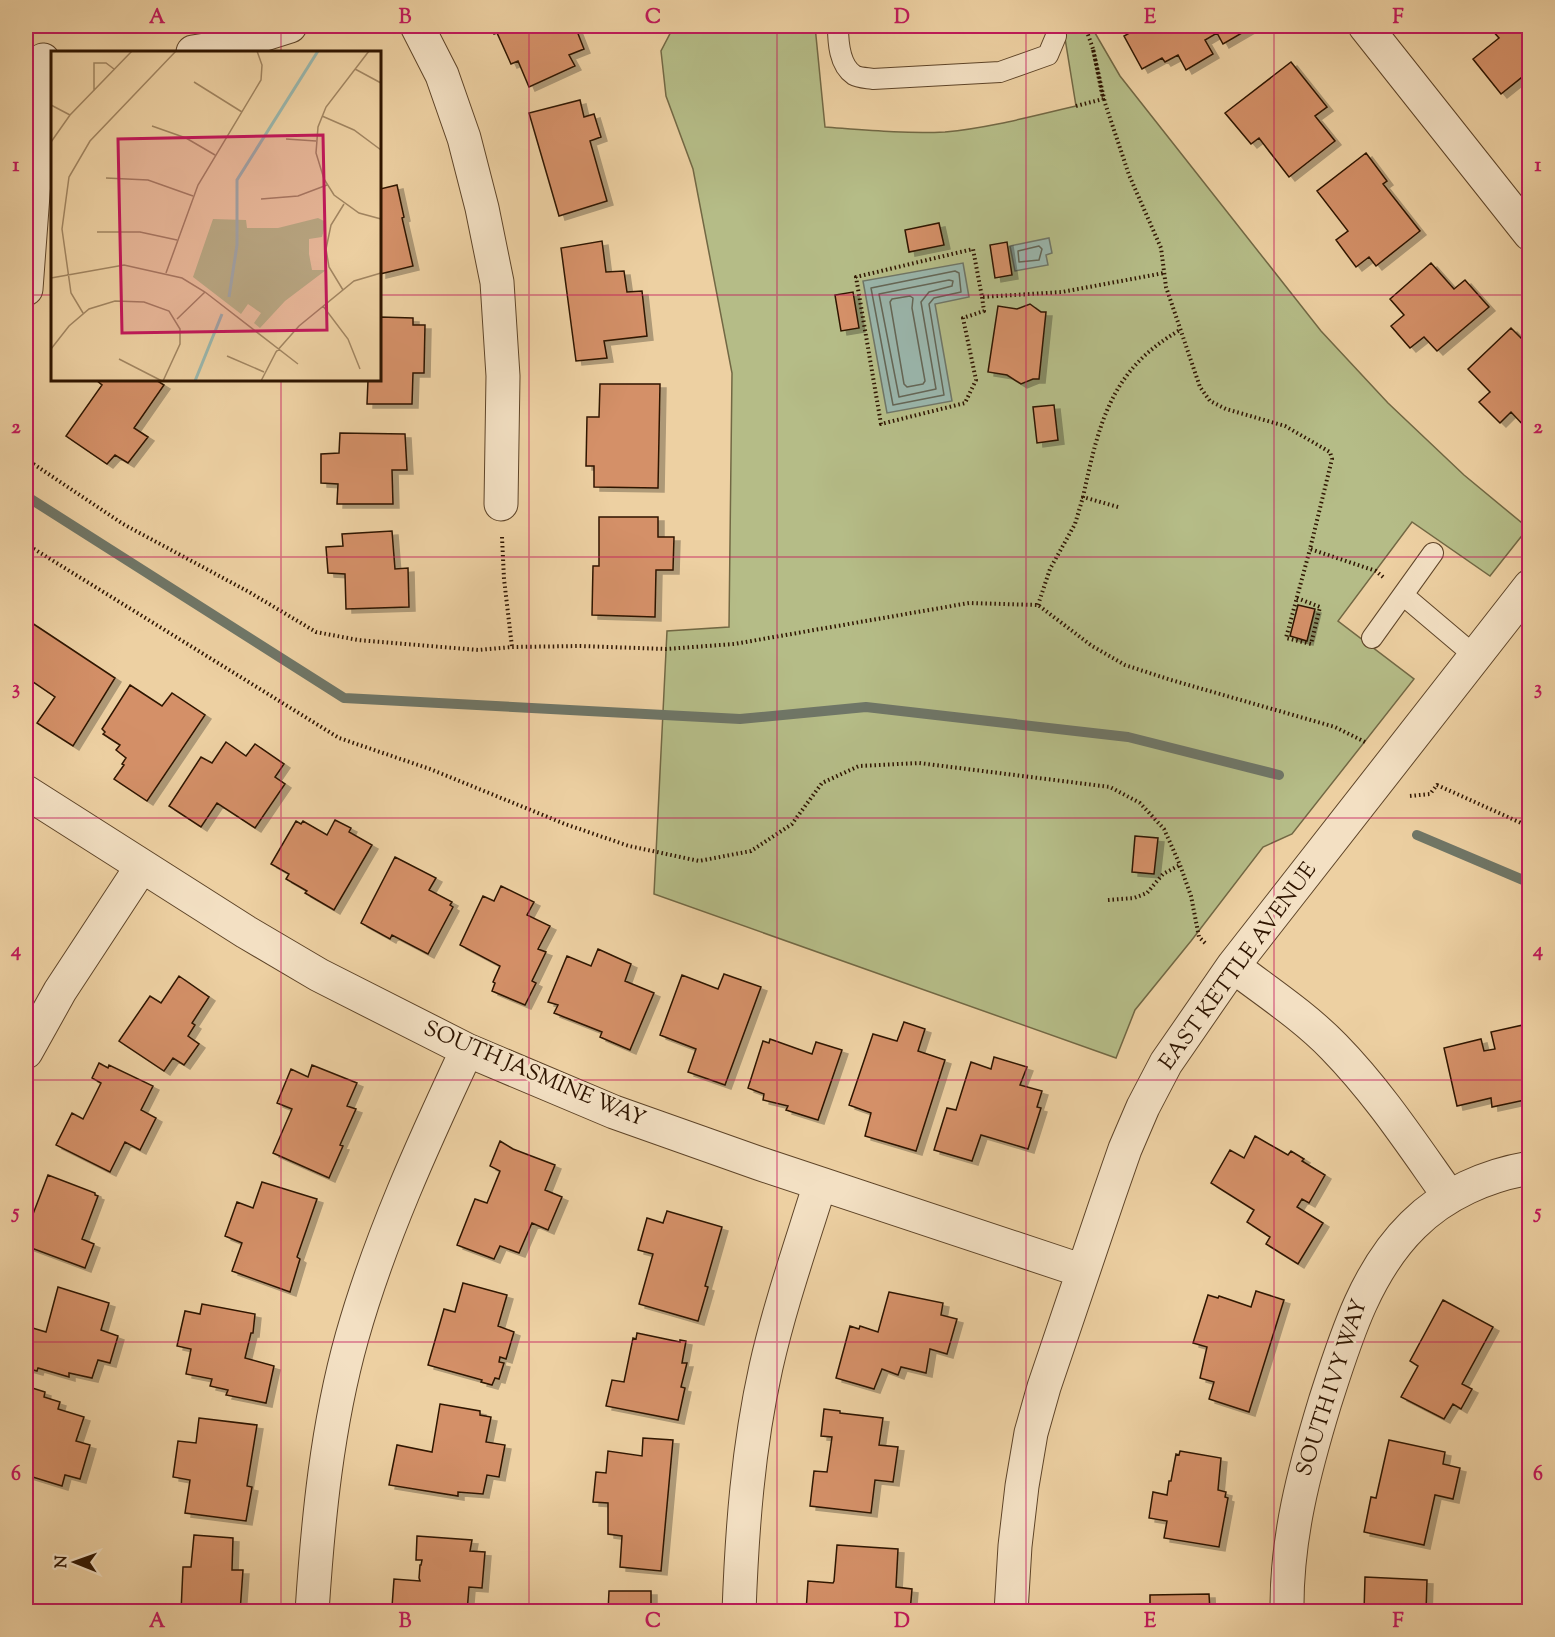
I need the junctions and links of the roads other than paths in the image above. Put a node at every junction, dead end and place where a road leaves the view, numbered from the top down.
1 (290, 26) edge
2 (417, 26) edge
3 (838, 26) edge
4 (1054, 26) edge
5 (1365, 26) edge
6 (199, 51) edge
7 (40, 59) edge
8 (1530, 234) edge
9 (26, 289) edge
10 (501, 504) road end
11 (1433, 553) dead end
12 (1530, 586) edge
13 (1403, 595) junction
14 (1372, 638) dead end
15 (1475, 656) junction
16 (26, 792) edge
17 (142, 866) junction
18 (1233, 966) junction
19 (467, 1050) junction
20 (26, 1053) edge
21 (1530, 1168) edge
22 (820, 1184) junction
23 (1449, 1196) junction
24 (1083, 1271) junction
25 (312, 1611) edge
26 (739, 1611) edge
27 (1011, 1611) edge
28 (1287, 1611) edge

1 - 6 street
2 - 10 street
3 - 4 lane
5 - 8 street
7 - 9 street
11 - 13 lane
12 - 15 street, EAST KETTLE AVENUE
13 - 14 lane
13 - 15 lane
15 - 18 street, EAST KETTLE AVENUE
16 - 17 street, SOUTH JASMINE WAY
17 - 19 street, SOUTH JASMINE WAY
17 - 20 street
18 - 23 street
18 - 24 street, EAST KETTLE AVENUE
19 - 22 street, SOUTH JASMINE WAY
19 - 25 street
21 - 23 street, SOUTH IVY WAY
22 - 24 street, SOUTH JASMINE WAY
22 - 26 street
23 - 28 street, SOUTH IVY WAY
24 - 27 street, EAST KETTLE AVENUE

